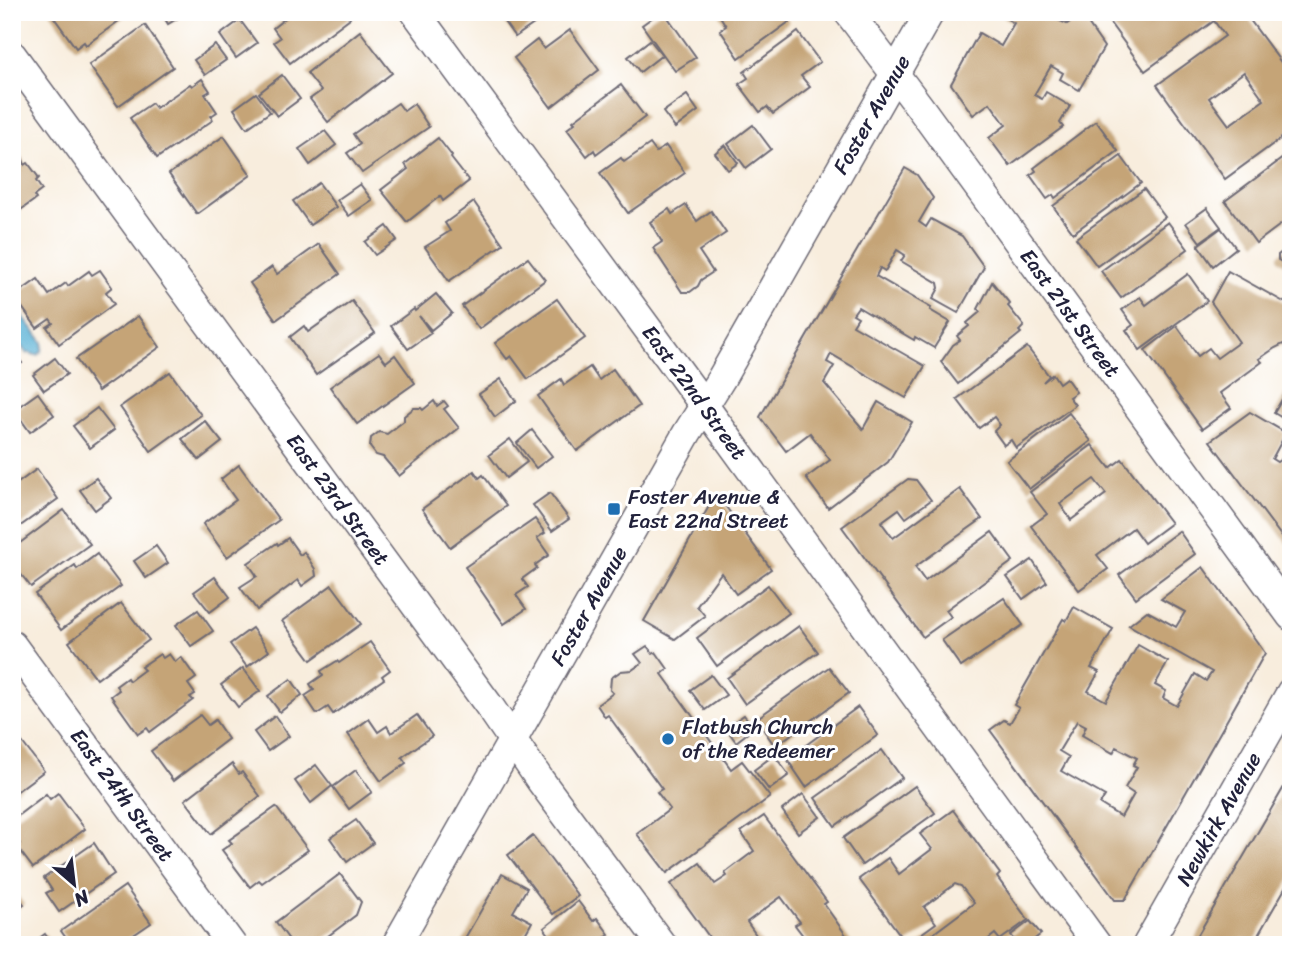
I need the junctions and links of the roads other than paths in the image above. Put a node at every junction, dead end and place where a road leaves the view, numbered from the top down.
1 (415, 12) edge
2 (848, 12) edge
3 (930, 12) edge
4 (12, 55) edge
5 (894, 74) junction
6 (704, 406) junction
7 (1291, 616) edge
8 (12, 645) edge
9 (1291, 692) edge
10 (513, 739) junction
11 (232, 945) edge
12 (396, 945) edge
13 (662, 945) edge
14 (1097, 945) edge
15 (1147, 945) edge

1 - 6 street, East 22nd Street
2 - 5 street, East 21st Street
3 - 5 street, Foster Avenue
4 - 10 street, East 23rd Street
5 - 6 street, Foster Avenue
5 - 7 street, East 21st Street
6 - 10 street, Foster Avenue
6 - 14 street, East 22nd Street
8 - 11 street, East 24th Street
9 - 15 street, Newkirk Avenue
10 - 12 street, Foster Avenue
10 - 13 street, East 23rd Street

